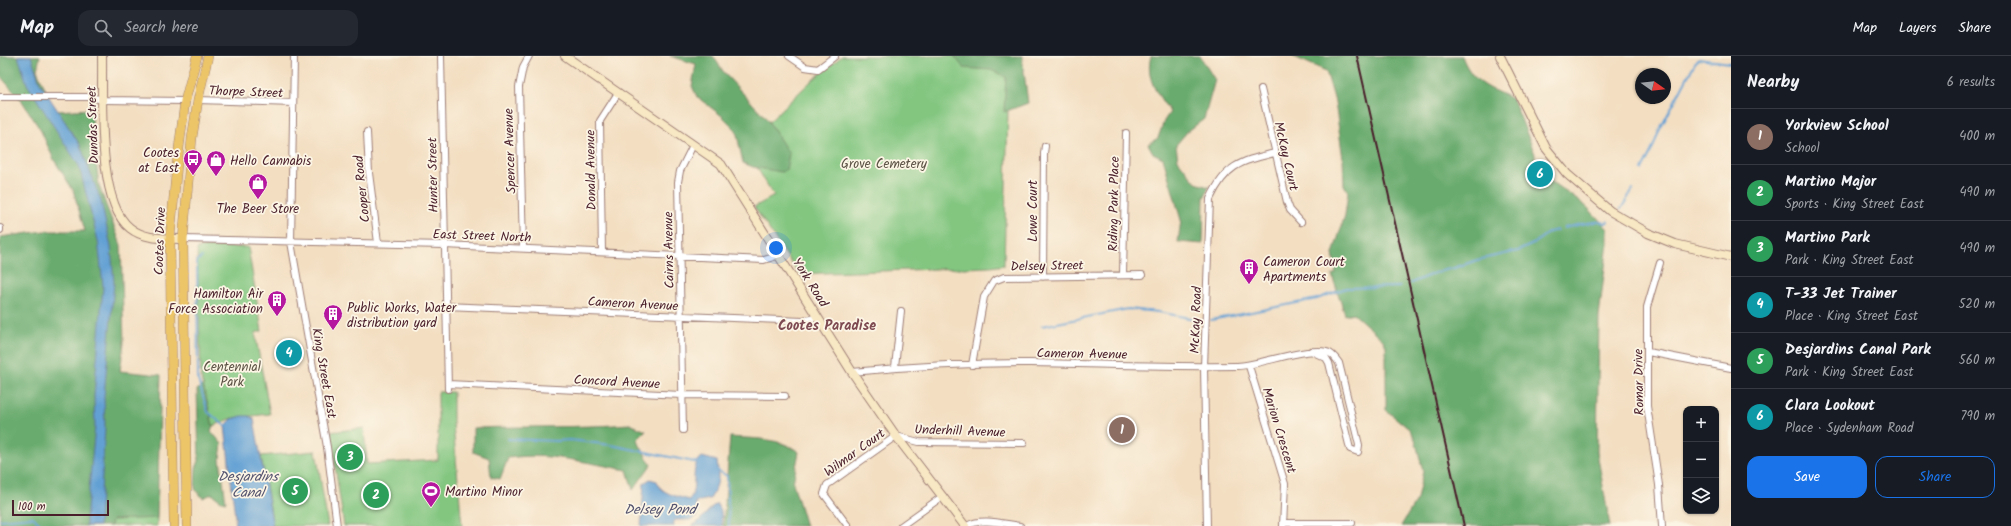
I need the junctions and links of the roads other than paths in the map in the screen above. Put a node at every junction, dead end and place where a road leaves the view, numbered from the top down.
1 (102, 56) edge
2 (197, 56) edge
3 (208, 56) edge
4 (294, 56) edge
5 (441, 56) edge
6 (529, 56) edge
7 (565, 56) edge
8 (789, 56) edge
9 (835, 56) edge
10 (1500, 56) edge
11 (1261, 89) dead end
12 (618, 93) junction
13 (0, 97) edge
14 (103, 100) junction
15 (198, 100) junction
16 (185, 101) junction
17 (293, 103) junction
18 (194, 123) junction
19 (367, 132) dead end
20 (1126, 133) dead end
21 (693, 145) junction
22 (1046, 146) dead end
23 (1274, 153) junction
24 (1301, 222) dead end
25 (170, 238) junction
26 (183, 239) junction
27 (291, 242) junction
28 (378, 243) junction
29 (444, 245) junction
30 (523, 248) junction
31 (602, 252) junction
32 (678, 255) junction
33 (780, 255) junction
34 (1731, 257) edge
35 (1660, 263) dead end
36 (1123, 275) junction
37 (1142, 275) dead end
38 (1043, 277) junction
39 (446, 306) junction
40 (902, 311) dead end
41 (680, 316) junction
42 (818, 317) junction
43 (1311, 351) junction
44 (1648, 352) junction
45 (972, 365) junction
46 (1249, 366) junction
47 (895, 367) junction
48 (1204, 367) junction
49 (1731, 368) edge
50 (852, 372) junction
51 (448, 387) joint
52 (682, 394) junction
53 (785, 396) dead end
54 (683, 430) dead end
55 (896, 436) junction
56 (1024, 443) dead end
57 (943, 496) junction
58 (1352, 523) dead end
59 (1283, 524) edge
60 (174, 526) edge
61 (188, 526) edge
62 (337, 526) edge
63 (848, 526) edge
64 (902, 526) edge
65 (966, 526) edge
66 (1020, 526) edge
67 (1207, 526) edge
68 (1662, 526) edge

1 - 14 street, Dundas Street
2 - 16 main road, Cootes Drive
3 - 15 main road, Cootes Drive
4 - 17 street, King Street East
5 - 29 street, Hunter Street
6 - 30 street, Spencer Avenue
7 - 12 street, York Road
8 - 9 street
10 - 34 street
11 - 23 street, McKay Court
12 - 21 street, York Road
12 - 31 street, Donald Avenue
13 - 14 street
14 - 16 street
14 - 25 street, Dundas Street
15 - 17 street, Thorpe Street
15 - 18 main road, Cootes Drive
16 - 18 main road
16 - 25 main road, Cootes Drive
17 - 27 street, King Street East
18 - 26 main road, Cootes Drive
19 - 28 street, Cooper Road
20 - 36 street, Riding Park Place
21 - 32 street, Cairns Avenue
21 - 33 street, York Road
22 - 38 street, Lowe Court
23 - 24 street, McKay Court
23 - 48 street, McKay Road
25 - 26 street, Dundas Street
25 - 60 main road, Cootes Drive
26 - 27 street, East Street North
26 - 61 main road, Cootes Drive
27 - 28 street, East Street North
27 - 62 street, King Street East
28 - 29 street, East Street North
29 - 30 street, East Street North
29 - 39 street, Hunter Street
30 - 31 street, East Street North
31 - 32 street, East Street North
32 - 33 street, East Street North
32 - 41 street, Cairns Avenue
33 - 42 street, York Road
35 - 44 street, Romar Drive
36 - 37 street, Delsey Street
36 - 38 street, Delsey Street
38 - 45 street, Delsey Street
39 - 41 street, Cameron Avenue
39 - 51 street, Hunter Street
40 - 47 street
41 - 42 street, Cameron Avenue
41 - 52 street, Cairns Avenue
42 - 50 street, York Road
43 - 43 street, Cameron Avenue
43 - 46 street, Cameron Avenue
44 - 49 street
44 - 68 street, Romar Drive
45 - 47 street, Cameron Avenue
45 - 48 street, Cameron Avenue
46 - 48 street, Cameron Avenue
46 - 59 street, Marion Crescent
47 - 50 street, Cameron Avenue
48 - 67 street, McKay Road
50 - 55 street, York Road
51 - 52 street, Concord Avenue
52 - 53 street, Concord Avenue
52 - 54 street, Cairns Avenue
55 - 56 street, Underhill Avenue
55 - 57 street, York Road
55 - 63 street, Wilmar Court
57 - 64 street
57 - 65 street, York Road
58 - 59 street
65 - 66 street

